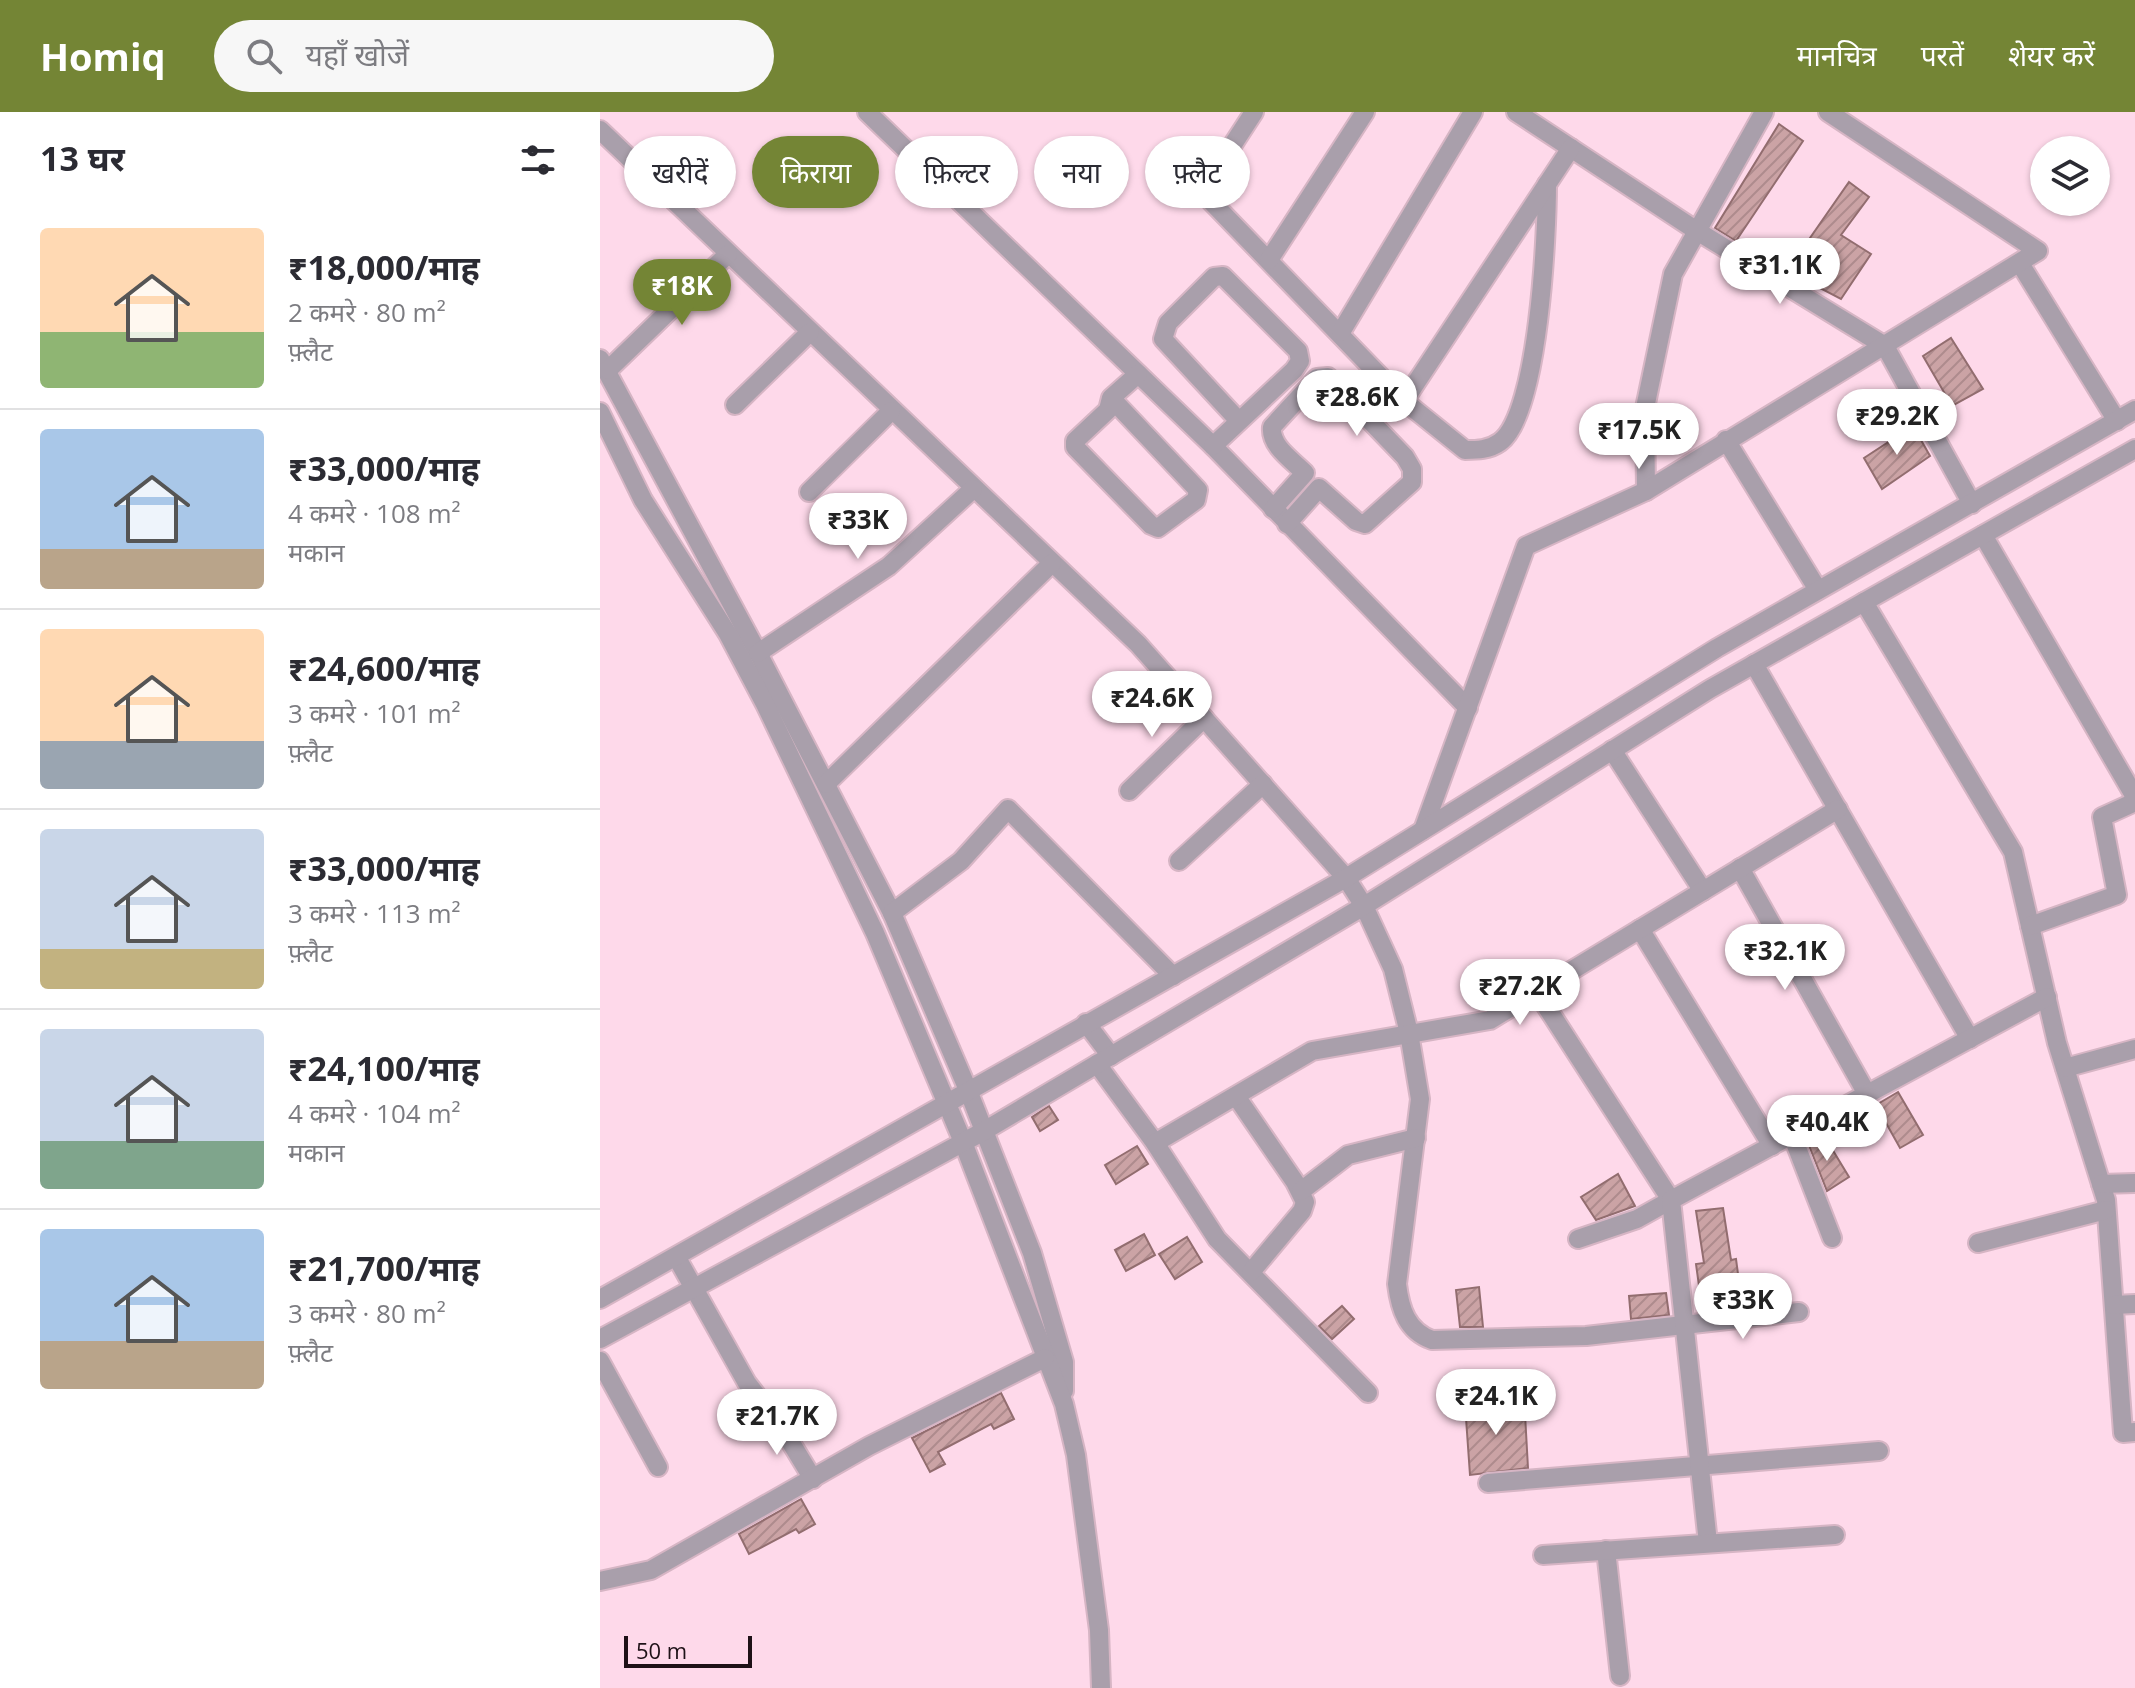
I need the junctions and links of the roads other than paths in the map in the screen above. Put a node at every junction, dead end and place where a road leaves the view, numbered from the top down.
1 (867, 112) edge
2 (1254, 112) edge
3 (1365, 112) edge
4 (1473, 112) edge
5 (1516, 112) edge
6 (1764, 112) edge
7 (1828, 112) edge
8 (600, 130) edge
9 (1571, 148) junction
10 (1547, 184) junction
11 (1697, 231) junction
12 (728, 254) junction
13 (1269, 260) junction
14 (2021, 265) junction
15 (810, 332) junction
16 (1341, 332) junction
17 (1885, 346) junction
18 (604, 364) edge
19 (1138, 374) junction
20 (1111, 398) junction
21 (1404, 401) junction
22 (735, 405) dead end
23 (2135, 410) edge
24 (891, 411) junction
25 (600, 412) edge
26 (1239, 421) junction
27 (2117, 421) junction
28 (1726, 440) junction
29 (1213, 446) junction
30 (2135, 449) edge
31 (1305, 473) junction
32 (1319, 488) junction
33 (973, 489) junction
34 (1646, 491) junction
35 (809, 492) dead end
36 (1972, 504) junction
37 (1273, 509) junction
38 (1287, 524) junction
39 (1983, 535) junction
40 (1052, 563) junction
41 (1818, 590) junction
42 (1864, 602) junction
43 (758, 653) junction
44 (1754, 664) junction
45 (1468, 708) junction
46 (1204, 718) junction
47 (1612, 750) junction
48 (826, 784) junction
49 (1263, 784) junction
50 (1129, 791) dead end
51 (2135, 799) edge
52 (1838, 809) junction
53 (1423, 830) junction
54 (1179, 861) dead end
55 (1740, 868) junction
56 (1346, 878) junction
57 (1703, 891) junction
58 (1364, 906) junction
59 (892, 913) junction
60 (2030, 926) junction
61 (1640, 929) junction
62 (1173, 976) junction
63 (1537, 992) junction
64 (2047, 997) junction
65 (1086, 1023) junction
66 (1409, 1033) junction
67 (1970, 1039) junction
68 (2135, 1049) edge
69 (1104, 1060) junction
70 (2065, 1068) junction
71 (968, 1090) junction
72 (1867, 1094) junction
73 (1236, 1096) junction
74 (946, 1102) junction
75 (984, 1131) junction
76 (1792, 1135) junction
77 (1416, 1138) junction
78 (963, 1142) junction
79 (1155, 1143) junction
80 (1772, 1146) junction
81 (2135, 1183) edge
82 (2101, 1184) junction
83 (1301, 1191) junction
84 (1671, 1200) junction
85 (2106, 1210) junction
86 (1832, 1238) dead end
87 (1578, 1239) dead end
88 (1978, 1243) dead end
89 (677, 1258) junction
90 (1251, 1272) junction
91 (695, 1288) junction
92 (600, 1299) edge
93 (2135, 1304) edge
94 (2114, 1305) junction
95 (1799, 1312) dead end
96 (1682, 1327) junction
97 (600, 1339) edge
98 (1051, 1358) junction
99 (600, 1361) edge
100 (1368, 1393) dead end
101 (757, 1396) dead end
102 (774, 1415) dead end
103 (2135, 1432) edge
104 (1879, 1451) dead end
105 (658, 1467) dead end
106 (1698, 1468) junction
107 (813, 1479) junction
108 (1488, 1483) dead end
109 (1835, 1535) dead end
110 (1708, 1543) junction
111 (1606, 1550) junction
112 (1543, 1555) dead end
113 (600, 1581) edge
114 (1620, 1676) dead end
115 (1101, 1688) edge

1 - 19 street
2 - 13 street
3 - 13 street
4 - 16 street
5 - 9 street
6 - 11 street
7 - 14 street
8 - 12 street
9 - 10 street
9 - 11 street
10 - 21 street
10 - 21 street
11 - 17 street
11 - 34 street
12 - 15 street
12 - 18 street
13 - 16 street
14 - 17 street
14 - 27 street
15 - 22 street
15 - 24 street
16 - 21 street
17 - 28 street
17 - 36 street
18 - 43 street
19 - 20 street
19 - 29 street
20 - 20 street
23 - 27 street
24 - 33 street
24 - 35 street
25 - 74 street
26 - 26 street
26 - 29 street
27 - 36 street
28 - 34 street
28 - 41 street
29 - 37 street
30 - 39 street
31 - 32 street
31 - 32 street
31 - 37 street
32 - 38 street
33 - 40 street
33 - 43 street
34 - 45 street
36 - 41 street
37 - 38 street
38 - 45 street
39 - 42 street
39 - 51 street
40 - 46 street
40 - 48 street
41 - 53 street
42 - 44 street
42 - 60 street
43 - 48 street
44 - 47 street
44 - 52 street
45 - 53 street
46 - 49 street
46 - 50 street
47 - 57 street
47 - 58 street
48 - 59 street
49 - 54 street
49 - 56 street
51 - 60 street
52 - 55 street
52 - 67 street
53 - 56 street
55 - 57 street
55 - 72 street
56 - 58 street
56 - 62 street
57 - 61 street
58 - 66 street
58 - 69 street
59 - 62 street
59 - 71 street
60 - 64 street
61 - 63 street
61 - 80 street
62 - 65 street
63 - 66 street
63 - 84 street
64 - 67 street
64 - 70 street
65 - 69 street
65 - 71 street
66 - 73 street
66 - 77 street
67 - 72 street
68 - 70 street
69 - 75 street
69 - 79 street
70 - 82 street
71 - 74 street
71 - 75 street
72 - 76 street
73 - 79 street
73 - 83 street
74 - 78 street
74 - 89 street
75 - 78 street
75 - 98 street
76 - 80 street
76 - 86 street
77 - 83 street
77 - 96 street
78 - 91 street
78 - 98 street
79 - 90 street
80 - 84 street
81 - 82 street
82 - 85 street
83 - 90 street
84 - 87 street
84 - 96 street
85 - 88 street
85 - 94 street
89 - 91 street
89 - 92 street
90 - 100 street
91 - 97 street
91 - 101 street
93 - 94 street
94 - 103 street
95 - 96 street
96 - 106 street
98 - 107 street
98 - 115 street
99 - 105 street
102 - 107 street
104 - 106 street
106 - 108 street
106 - 110 street
107 - 113 street
109 - 110 street
110 - 111 street
111 - 112 street
111 - 114 street

